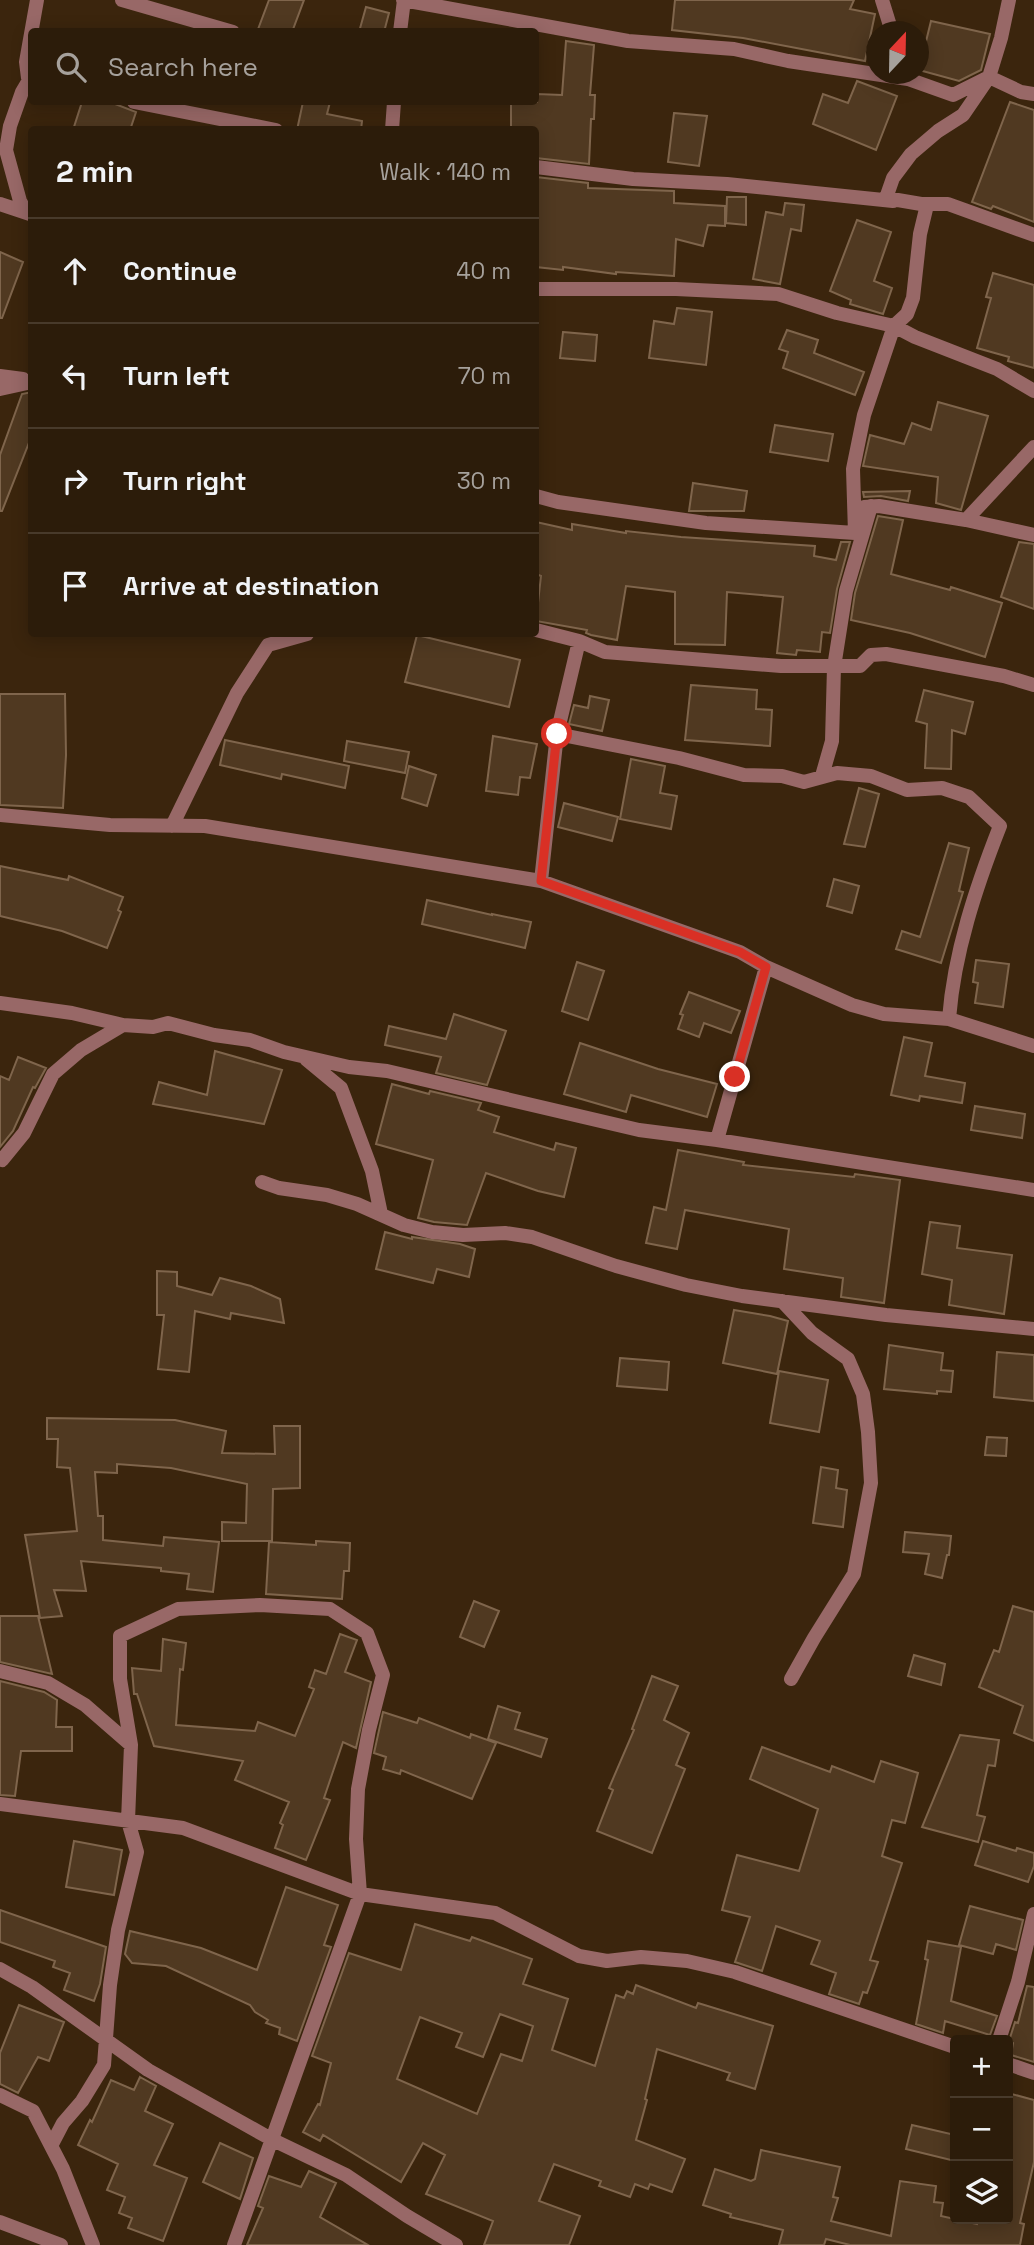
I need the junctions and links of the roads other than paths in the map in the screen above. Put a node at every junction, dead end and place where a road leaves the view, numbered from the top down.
1 (37, 0) edge
2 (122, 0) edge
3 (403, 0) edge
4 (882, 0) edge
5 (1009, 0) edge
6 (889, 21) edge
7 (32, 28) edge
8 (219, 28) edge
9 (400, 28) edge
10 (28, 51) edge
11 (28, 69) edge
12 (866, 71) edge
13 (989, 76) junction
14 (28, 81) edge
15 (926, 84) edge
16 (1034, 94) edge
17 (149, 105) edge
18 (394, 105) edge
19 (256, 126) edge
20 (392, 126) edge
21 (539, 167) edge
22 (0, 204) edge
23 (927, 205) junction
24 (28, 212) edge
25 (28, 213) edge
26 (1034, 235) edge
27 (539, 289) edge
28 (894, 326) junction
29 (0, 376) edge
30 (28, 380) edge
31 (28, 382) edge
32 (0, 389) edge
33 (1034, 391) edge
34 (1034, 447) edge
35 (539, 497) edge
36 (871, 506) junction
37 (966, 520) junction
38 (855, 533) junction
39 (1034, 535) edge
40 (539, 631) edge
41 (296, 637) edge
42 (579, 641) junction
43 (834, 667) junction
44 (1034, 685) edge
45 (557, 734) junction
46 (822, 776) junction
47 (0, 815) edge
48 (172, 826) junction
49 (541, 881) junction
50 (766, 967) junction
51 (0, 1003) edge
52 (948, 1020) junction
53 (123, 1025) junction
54 (1034, 1046) edge
55 (302, 1056) junction
56 (717, 1140) junction
57 (0, 1159) edge
58 (262, 1182) dead end
59 (1034, 1190) edge
60 (381, 1214) junction
61 (782, 1301) junction
62 (1034, 1329) edge
63 (0, 1671) edge
64 (791, 1679) dead end
65 (131, 1745) junction
66 (0, 1804) edge
67 (128, 1821) junction
68 (360, 1894) junction
69 (1034, 1914) edge
70 (0, 1969) edge
71 (1001, 2035) edge
72 (105, 2038) junction
73 (950, 2044) edge
74 (1013, 2066) edge
75 (1034, 2073) edge
76 (0, 2095) edge
77 (273, 2140) junction
78 (51, 2146) junction
79 (0, 2222) edge
80 (61, 2245) edge
81 (93, 2245) edge
82 (234, 2245) edge
83 (456, 2245) edge

1 - 7 street
2 - 8 street
3 - 9 street
3 - 12 street
4 - 6 street
5 - 13 street
10 - 11 street
13 - 15 street
13 - 16 street
13 - 23 street
14 - 24 street
17 - 19 street
18 - 20 street
21 - 23 street
22 - 25 street
23 - 26 street
23 - 28 street
27 - 28 street
28 - 33 street
28 - 38 street
29 - 30 street
31 - 32 street
34 - 37 street
35 - 38 street
36 - 37 street
36 - 38 street
36 - 43 street
37 - 39 street
40 - 42 street
41 - 48 street
42 - 43 street
42 - 45 street
43 - 44 street
43 - 46 street
45 - 46 street
45 - 49 street
46 - 52 street
47 - 48 street
48 - 49 street
49 - 50 street
50 - 52 street
50 - 56 street
51 - 53 street
52 - 54 street
53 - 55 street
53 - 57 street
55 - 56 street
55 - 60 street
56 - 59 street
58 - 60 street
60 - 61 street
61 - 62 street
61 - 64 street
63 - 65 street
65 - 67 street
65 - 68 street
66 - 67 street
67 - 68 street
67 - 72 street
68 - 73 street
68 - 77 street
69 - 71 street
70 - 72 street
72 - 77 street
72 - 78 street
74 - 75 street
76 - 78 street
77 - 82 street
77 - 83 street
78 - 81 street
79 - 80 street

